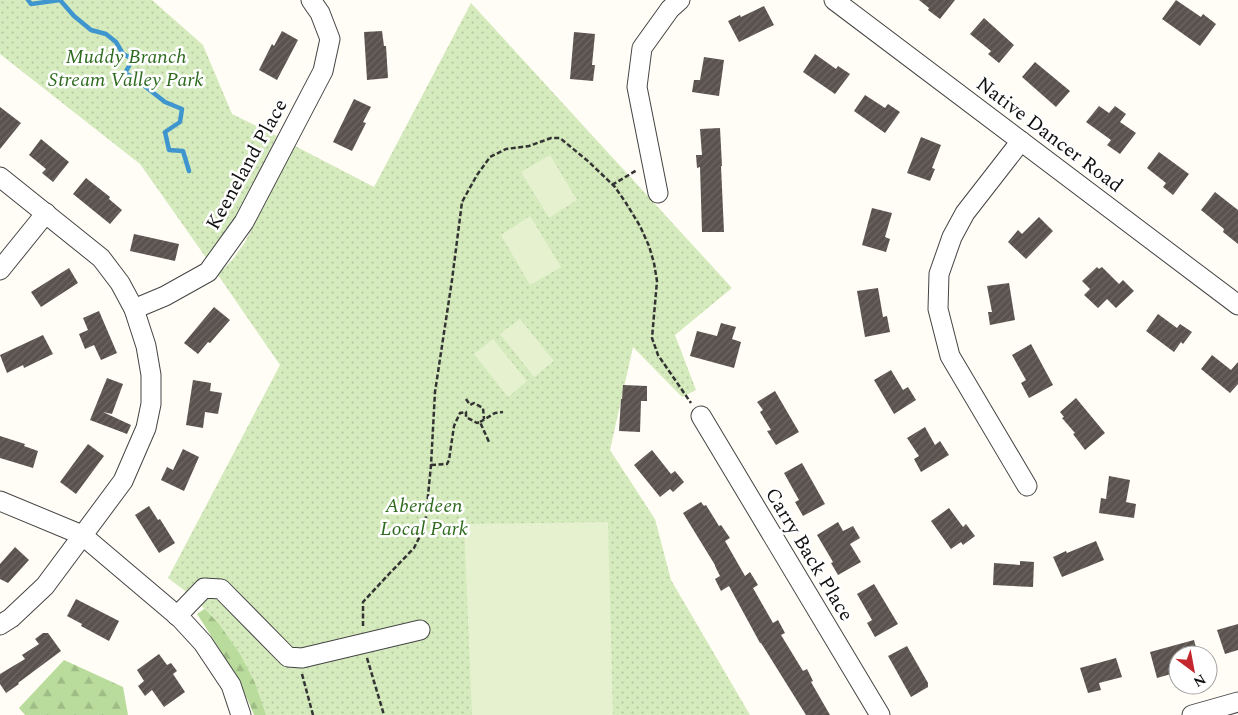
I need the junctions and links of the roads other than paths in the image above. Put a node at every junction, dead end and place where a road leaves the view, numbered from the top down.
1 (311, 0) edge
2 (680, 0) edge
3 (834, 0) edge
4 (1021, 141) junction
5 (0, 177) edge
6 (658, 193) dead end
7 (46, 213) junction
8 (0, 270) edge
9 (1238, 305) edge
10 (134, 309) junction
11 (701, 416) road end
12 (1027, 486) dead end
13 (0, 500) edge
14 (82, 535) junction
15 (177, 616) junction
16 (0, 625) edge
17 (420, 630) dead end
18 (1238, 702) edge
19 (241, 715) edge
20 (880, 715) edge
21 (1192, 715) edge

1 - 10 street, Keeneland Place
2 - 6 street
3 - 4 street, Native Dancer Road
4 - 9 street, Native Dancer Road
4 - 12 street
5 - 7 street
7 - 8 street
7 - 10 street
10 - 14 street
11 - 20 street, Carry Back Place
13 - 14 street
14 - 15 street
14 - 16 street
15 - 17 street
15 - 19 street
18 - 21 street

